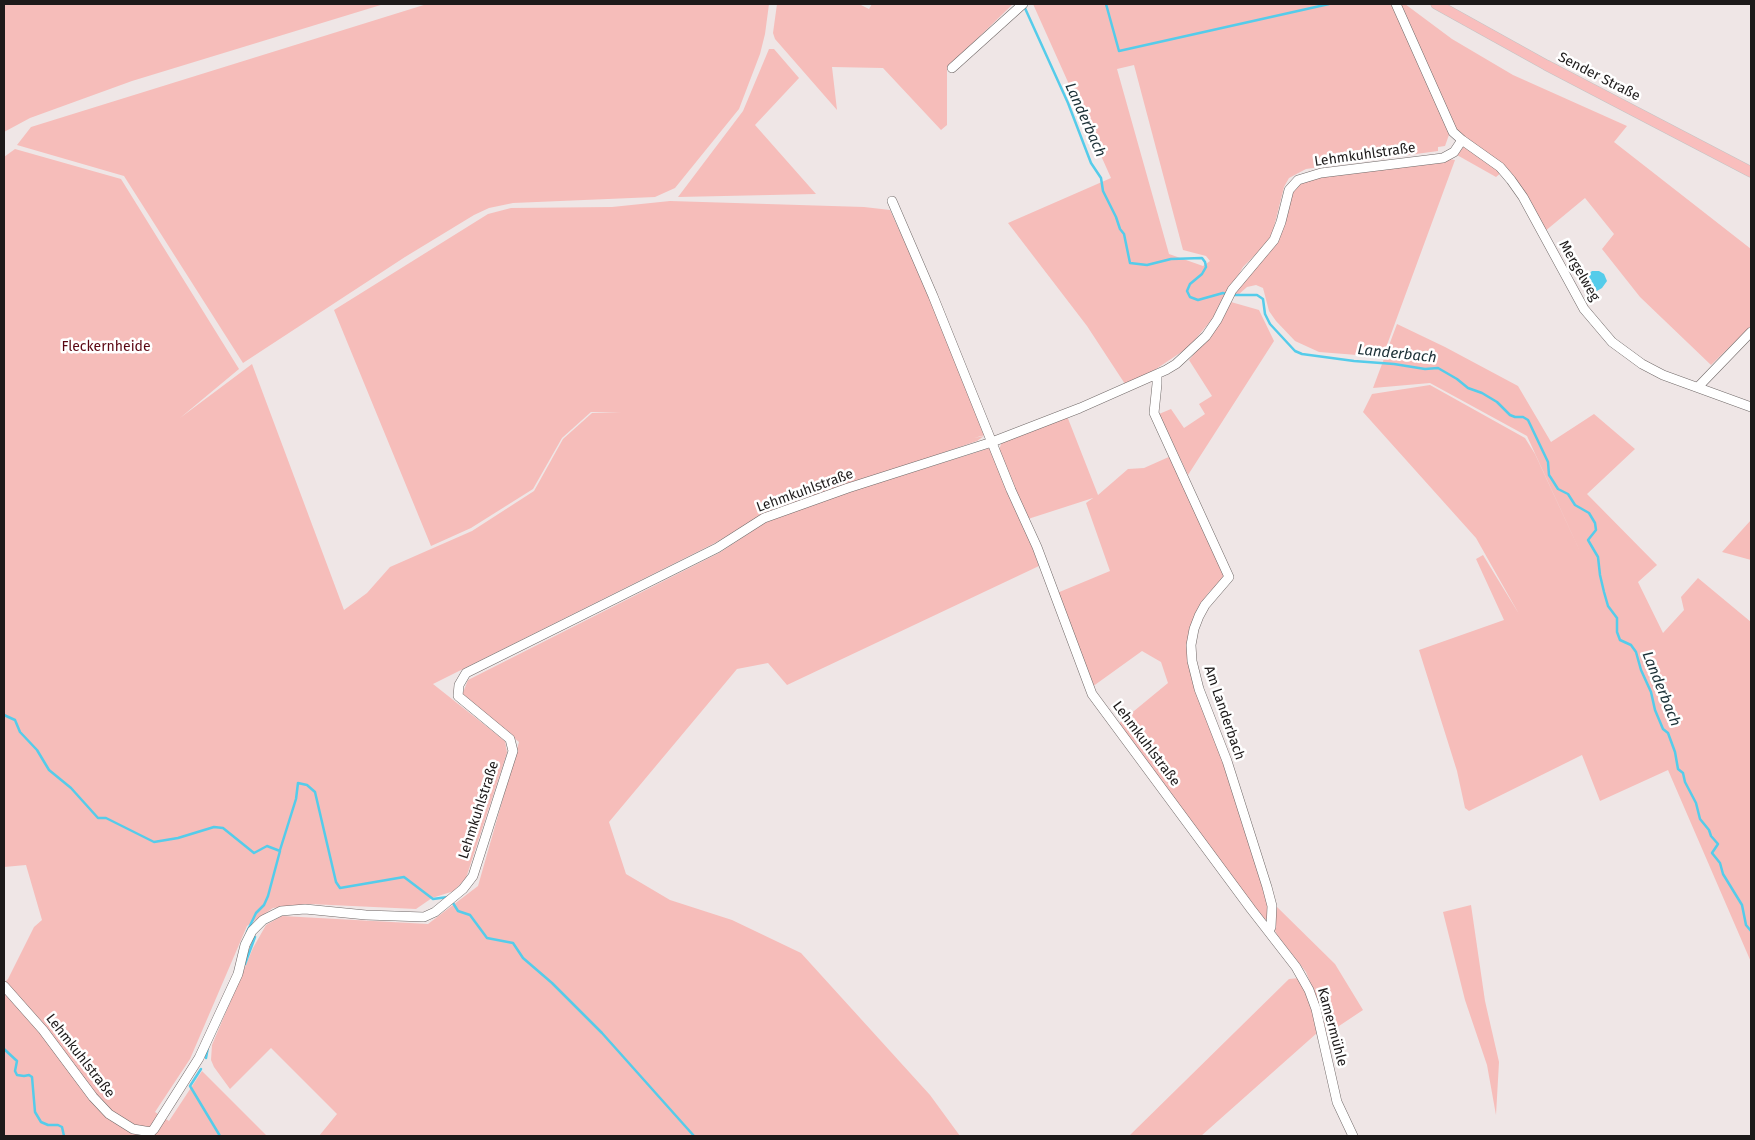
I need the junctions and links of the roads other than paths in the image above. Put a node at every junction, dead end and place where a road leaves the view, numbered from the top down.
1 (1023, 4) edge
2 (1396, 4) edge
3 (1436, 4) edge
4 (952, 68) dead end
5 (1462, 140) junction
6 (1751, 172) edge
7 (892, 200) dead end
8 (1751, 332) edge
9 (1157, 375) junction
10 (1698, 386) junction
11 (1751, 407) edge
12 (992, 442) junction
13 (1269, 931) junction
14 (4, 986) edge
15 (1353, 1136) edge

1 - 4 street
2 - 5 street
3 - 6 main road, Sender Straße
5 - 9 street, Lehmkuhlstraße
5 - 10 street, Mergelweg
7 - 12 street, Lehmkuhlstraße
8 - 10 street
9 - 12 street, Lehmkuhlstraße
9 - 13 street, Am Landerbach
10 - 11 street, Mergelweg
12 - 13 street, Lehmkuhlstraße
12 - 14 street, Lehmkuhlstraße
13 - 15 street, Kamermühle

